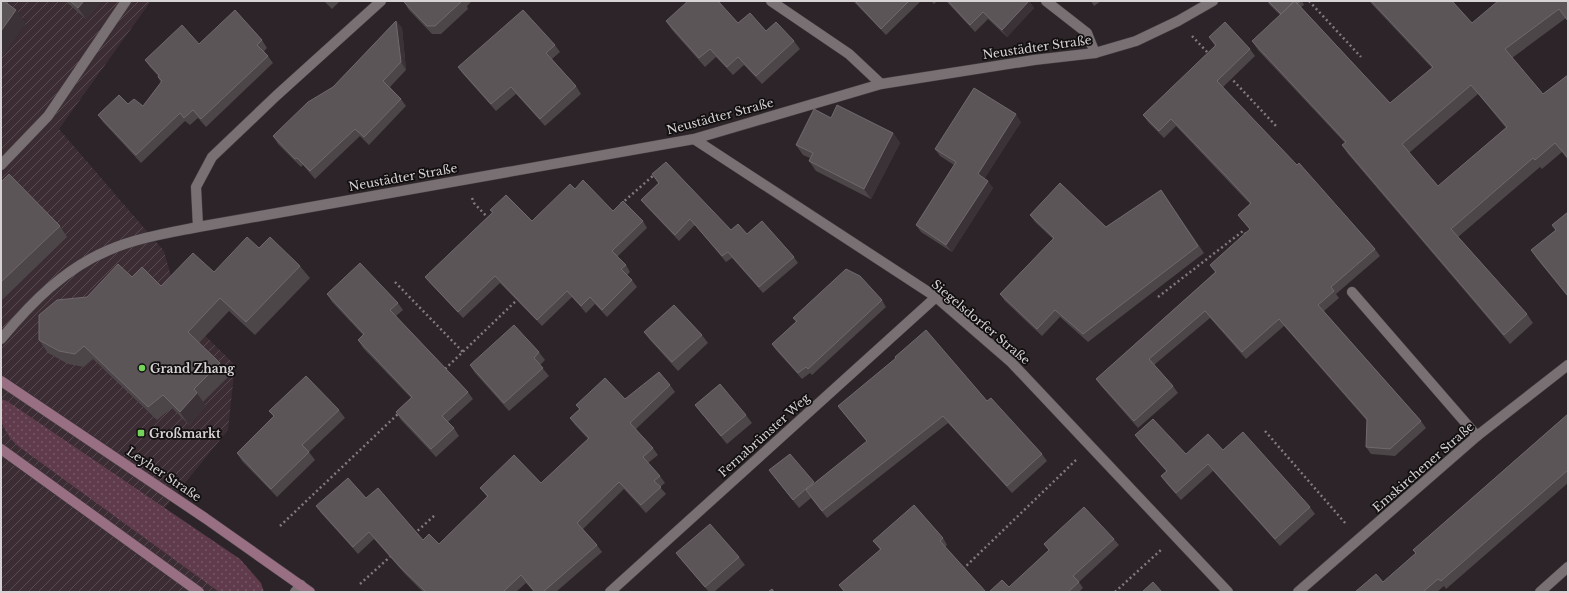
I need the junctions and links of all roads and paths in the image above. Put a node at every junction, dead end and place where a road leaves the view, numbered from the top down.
1 (126, 1) edge
2 (381, 1) edge
3 (771, 1) edge
4 (1046, 1) edge
5 (1213, 1) edge
6 (1310, 1) edge
7 (1178, 21) junction
8 (1095, 53) junction
9 (1209, 54) edge
10 (1360, 57) dead end
11 (1225, 71) edge
12 (881, 84) junction
13 (1277, 127) dead end
14 (694, 139) junction
15 (1, 165) edge
16 (658, 171) edge
17 (466, 179) junction
18 (616, 208) edge
19 (490, 220) edge
20 (198, 226) junction
21 (1248, 237) edge
22 (394, 282) dead end
23 (1352, 292) dead end
24 (521, 297) edge
25 (936, 297) junction
26 (1158, 297) dead end
27 (1, 339) edge
28 (463, 352) junction
29 (1568, 366) edge
30 (440, 373) edge
31 (1, 381) edge
32 (400, 412) edge
33 (1265, 431) dead end
34 (1477, 436) junction
35 (1091, 446) junction
36 (1, 449) edge
37 (434, 515) dead end
38 (280, 526) dead end
39 (412, 536) edge
40 (1175, 537) junction
41 (1359, 539) junction
42 (394, 552) edge
43 (1568, 568) edge
44 (961, 571) edge
45 (360, 584) dead end
46 (298, 588) edge
47 (199, 592) edge
48 (310, 592) edge
49 (610, 592) edge
50 (1115, 592) edge
51 (1228, 592) edge
52 (1298, 592) edge
53 (1540, 592) edge

1 - 15 street
2 - 20 street
3 - 12 street
4 - 8 street
5 - 7 street, Neustädter Straße
6 - 10 path
7 - 8 street, Neustädter Straße
7 - 9 path
8 - 12 street, Neustädter Straße
11 - 13 path
12 - 14 street, Neustädter Straße
14 - 17 street, Neustädter Straße
14 - 25 street, Siegelsdorfer Straße
16 - 18 path
17 - 19 path
17 - 20 street, Neustädter Straße
20 - 27 street, Neustädter Straße
21 - 26 path
22 - 28 path
23 - 34 street
24 - 28 path
25 - 35 street, Siegelsdorfer Straße
25 - 49 street, Fernabrünster Weg
28 - 30 path
29 - 34 street, Emskirchener Straße
31 - 46 main road, Leyher Straße
32 - 38 path
33 - 41 path
34 - 41 street, Emskirchener Straße
35 - 40 street, Siegelsdorfer Straße
35 - 44 path
36 - 47 main road
37 - 39 path
40 - 50 path
40 - 51 street, Siegelsdorfer Straße
41 - 52 street, Emskirchener Straße
42 - 45 path
43 - 53 street
46 - 48 main road, Leyher Straße

